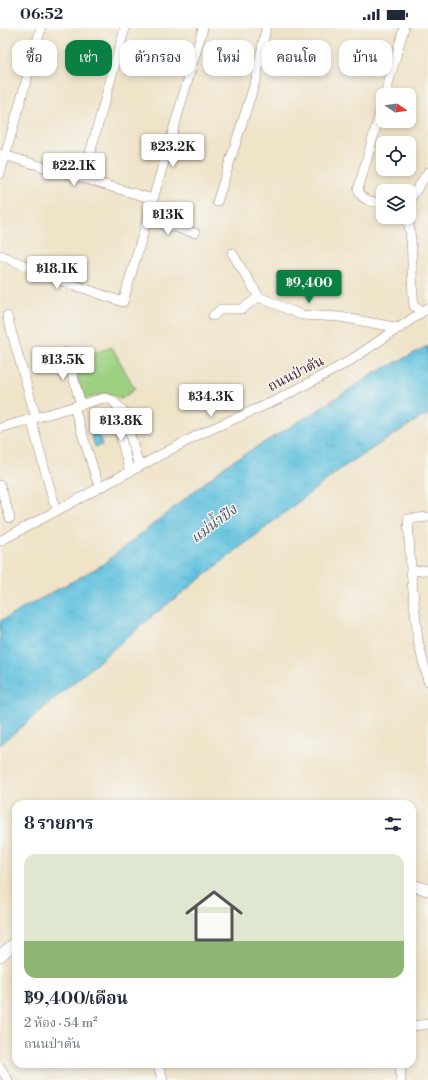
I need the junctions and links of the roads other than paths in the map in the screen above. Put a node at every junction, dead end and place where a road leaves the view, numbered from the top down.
1 (41, 28) edge
2 (125, 28) edge
3 (203, 28) edge
4 (266, 28) edge
5 (404, 28) edge
6 (387, 88) edge
7 (376, 127) edge
8 (2, 155) edge
9 (428, 172) edge
10 (0, 174) edge
11 (83, 178) junction
12 (416, 190) edge
13 (153, 199) junction
14 (217, 202) dead end
15 (376, 202) edge
16 (147, 220) junction
17 (409, 224) edge
18 (195, 233) dead end
19 (232, 253) dead end
20 (0, 255) edge
21 (259, 297) junction
22 (426, 310) edge
23 (7, 316) dead end
24 (213, 316) dead end
25 (400, 328) junction
26 (66, 352) dead end
27 (77, 406) junction
28 (119, 407) junction
29 (33, 419) junction
30 (0, 428) edge
31 (139, 467) junction
32 (130, 472) junction
33 (96, 481) dead end
34 (0, 485) edge
35 (54, 503) dead end
36 (428, 517) edge
37 (10, 518) dead end
38 (0, 541) edge
39 (428, 570) edge
40 (411, 571) junction
41 (428, 640) edge
42 (418, 641) junction
43 (428, 681) edge
44 (416, 886) edge
45 (428, 890) edge
46 (12, 946) edge
47 (0, 956) edge
48 (428, 1024) edge
49 (416, 1026) edge
50 (0, 1068) edge
51 (159, 1068) edge
52 (400, 1068) edge
53 (8, 1080) edge
54 (163, 1080) edge
55 (401, 1080) edge

1 - 8 street
2 - 11 street
3 - 13 street
4 - 14 street
5 - 6 street
7 - 15 street
8 - 10 street
8 - 11 street
9 - 12 street
11 - 13 street
13 - 16 street
16 - 18 street
16 - 20 street
17 - 22 street
19 - 21 street
21 - 24 street
21 - 25 street
22 - 25 street, ถนนป่าตัน
23 - 29 street
25 - 31 street, ถนนป่าตัน
26 - 27 street
27 - 28 street
27 - 29 street
27 - 33 street
28 - 31 street
28 - 32 street
29 - 30 street
29 - 35 street
31 - 32 street, ถนนป่าตัน
32 - 38 street, ถนนป่าตัน
34 - 37 street
36 - 40 street
39 - 40 street
40 - 42 street
41 - 42 street
42 - 43 street
44 - 45 street
46 - 47 street
48 - 49 street
50 - 53 street
51 - 54 street
52 - 55 street

